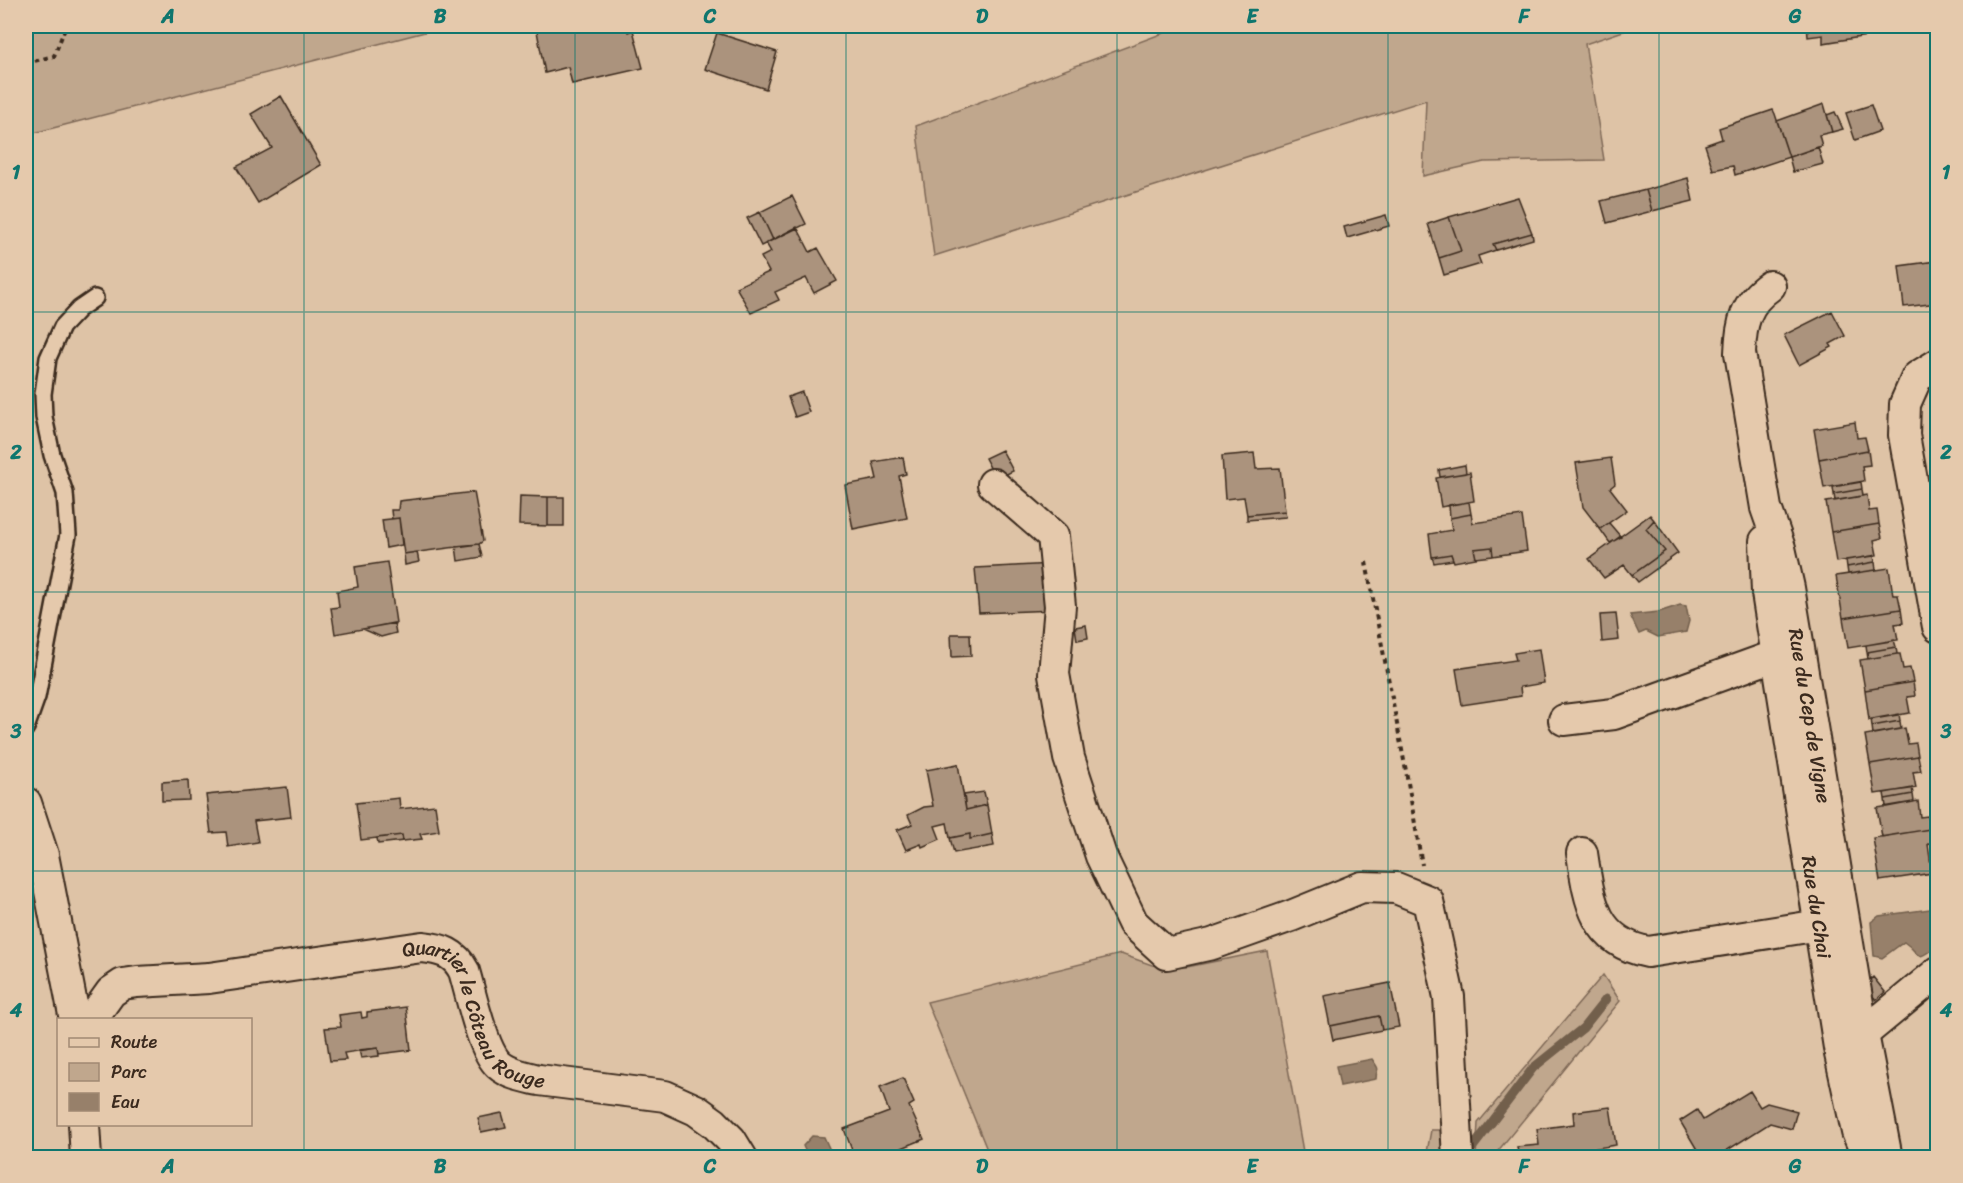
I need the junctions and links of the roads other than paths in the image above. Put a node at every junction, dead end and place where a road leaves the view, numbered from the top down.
1 (1770, 286) dead end
2 (95, 298) dead end
3 (1938, 364) edge
4 (993, 484) dead end
5 (1766, 508) junction
6 (1938, 627) edge
7 (1777, 655) junction
8 (1564, 720) dead end
9 (26, 728) edge
10 (26, 803) edge
11 (1582, 853) dead end
12 (1820, 925) junction
13 (1938, 972) edge
14 (75, 1018) edge
15 (92, 1018) edge
16 (1863, 1034) junction
17 (84, 1126) edge
18 (86, 1158) edge
19 (742, 1158) edge
20 (1458, 1158) edge
21 (1868, 1158) edge
22 (1887, 1158) edge

1 - 5 street, Rue du Cep de Vigne
2 - 9 lane
3 - 6 street
4 - 20 street
5 - 7 street, Rue du Chai
5 - 16 street, Rue du Cep de Vigne
7 - 8 street
7 - 12 street, Rue du Chai
10 - 14 street
11 - 12 street
12 - 21 street, Rue du Chai
13 - 16 street
15 - 19 street, Quartier le Côteau Rouge
16 - 22 street, Rue du Cep de Vigne
17 - 18 street

